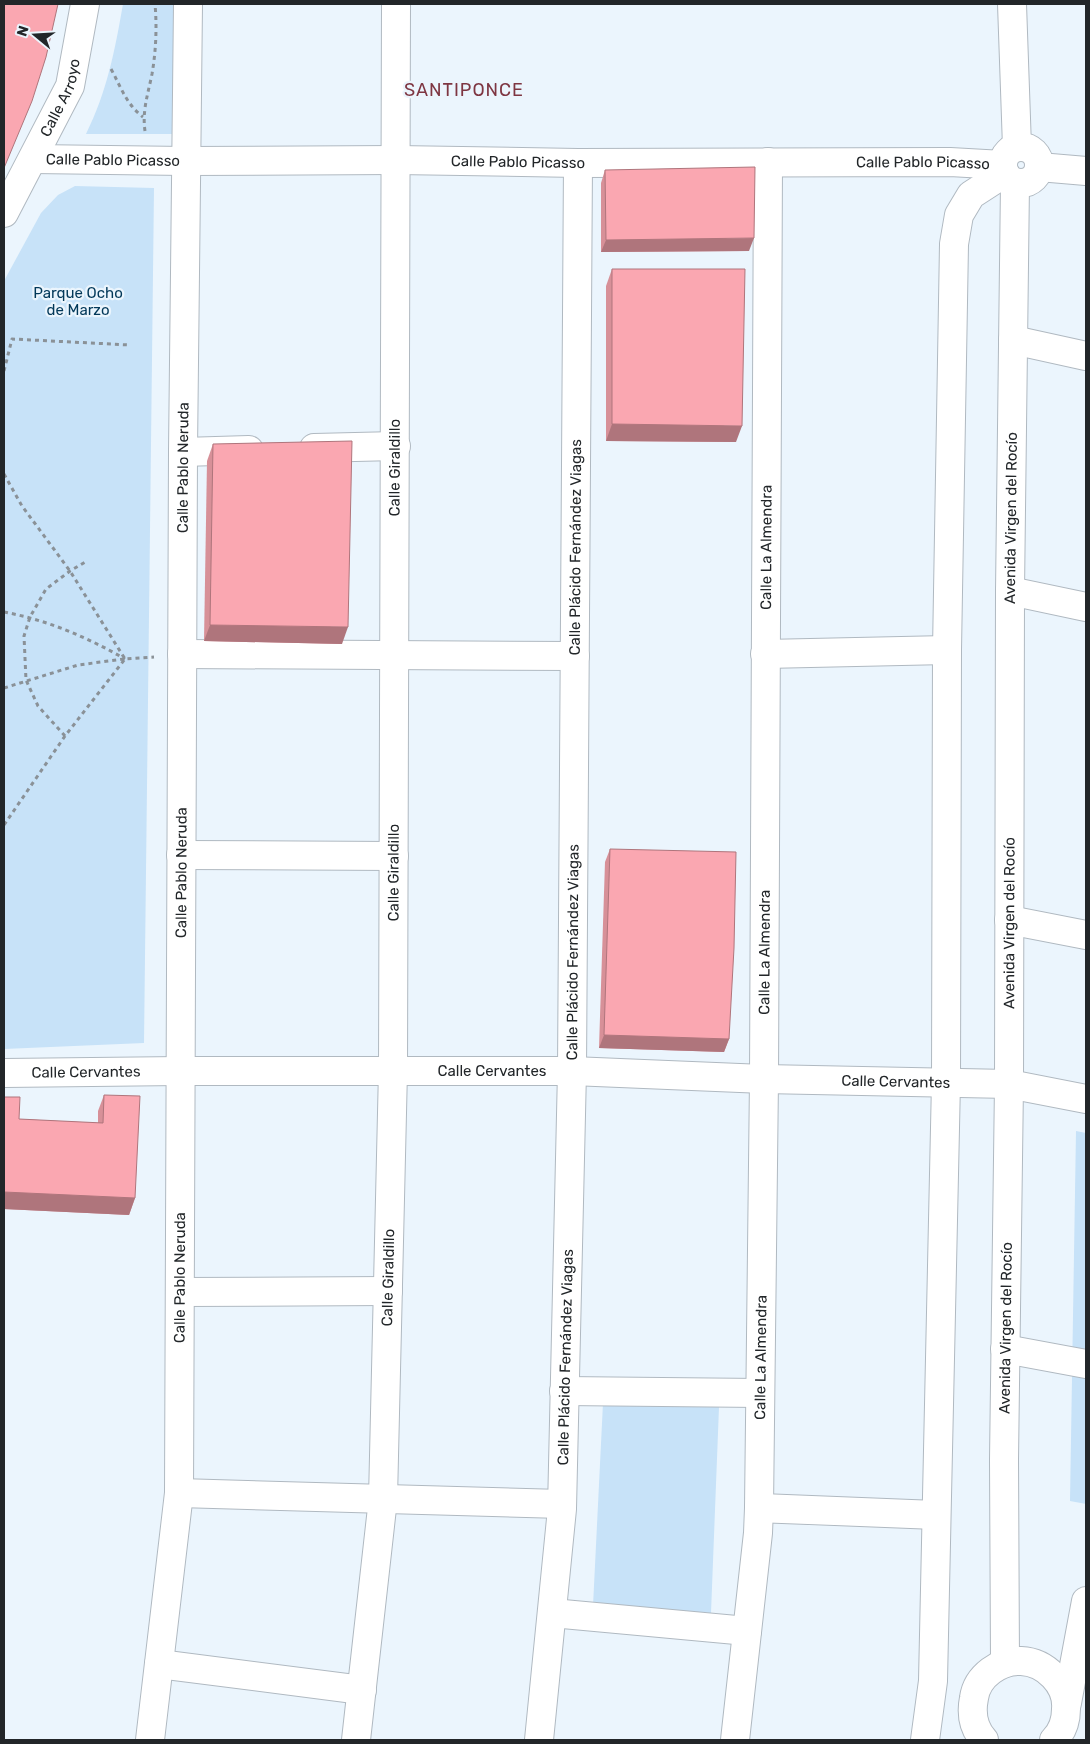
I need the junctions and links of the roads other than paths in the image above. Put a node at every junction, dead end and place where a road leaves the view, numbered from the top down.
1 (84, 4) edge
2 (188, 4) edge
3 (396, 4) edge
4 (1012, 4) edge
5 (33, 159) junction
6 (397, 160) junction
7 (186, 161) junction
8 (578, 162) junction
9 (768, 162) junction
10 (1010, 167) junction
11 (1086, 171) edge
12 (4, 212) edge
13 (1013, 340) junction
14 (1086, 356) edge
15 (396, 446) junction
16 (183, 452) junction
17 (1010, 591) junction
18 (1086, 607) edge
19 (948, 650) junction
20 (182, 654) junction
21 (766, 654) junction
22 (395, 656) junction
23 (574, 656) junction
24 (181, 855) junction
25 (394, 856) junction
26 (1009, 920) junction
27 (1086, 935) edge
28 (393, 1070) junction
29 (180, 1071) junction
30 (572, 1071) junction
31 (4, 1073) edge
32 (764, 1079) junction
33 (946, 1082) junction
34 (1009, 1084) junction
35 (1086, 1099) edge
36 (388, 1291) junction
37 (180, 1292) junction
38 (1005, 1349) junction
39 (1086, 1364) edge
40 (564, 1391) junction
41 (760, 1393) junction
42 (179, 1493) junction
43 (383, 1499) junction
44 (562, 1504) junction
45 (759, 1508) junction
46 (936, 1515) junction
47 (1086, 1601) edge
48 (552, 1613) junction
49 (747, 1631) junction
50 (1005, 1663) junction
51 (159, 1664) junction
52 (362, 1690) junction
53 (1068, 1722) edge
54 (150, 1740) edge
55 (356, 1740) edge
56 (539, 1740) edge
57 (735, 1740) edge
58 (925, 1740) edge
59 (984, 1740) edge

1 - 5 street, Calle Arroyo
2 - 7 street, Calle Pablo Neruda
3 - 6 street, Calle Giraldillo
4 - 10 street, Avenida Virgen del Rocío
5 - 7 street, Calle Pablo Picasso
5 - 12 street, Calle Arroyo
6 - 7 street, Calle Pablo Picasso
6 - 8 street, Calle Pablo Picasso
6 - 15 street, Calle Giraldillo
7 - 16 street, Calle Pablo Neruda
8 - 9 street, Calle Pablo Picasso
8 - 23 street, Calle Plácido Fernández Viagas
9 - 10 street, Calle Pablo Picasso
9 - 21 street, Calle La Almendra
10 - 11 street
10 - 13 street, Avenida Virgen del Rocío
10 - 19 street
13 - 14 street
13 - 17 street, Avenida Virgen del Rocío
15 - 16 street
15 - 22 street, Calle Giraldillo
16 - 20 street, Calle Pablo Neruda
17 - 18 street
17 - 26 street, Avenida Virgen del Rocío
19 - 21 street
19 - 33 street
20 - 22 street
20 - 24 street, Calle Pablo Neruda
21 - 32 street, Calle La Almendra
22 - 23 street
22 - 25 street, Calle Giraldillo
23 - 30 street, Calle Plácido Fernández Viagas
24 - 25 street
24 - 29 street, Calle Pablo Neruda
25 - 28 street, Calle Giraldillo
26 - 27 street
26 - 34 street, Avenida Virgen del Rocío
28 - 29 street, Calle Cervantes
28 - 30 street, Calle Cervantes
28 - 36 street, Calle Giraldillo
29 - 31 street, Calle Cervantes
29 - 37 street, Calle Pablo Neruda
30 - 32 street, Calle Cervantes
30 - 40 street, Calle Plácido Fernández Viagas
32 - 33 street, Calle Cervantes
32 - 41 street, Calle La Almendra
33 - 34 street, Calle Cervantes
33 - 46 street
34 - 35 street, Calle Cervantes
34 - 38 street, Avenida Virgen del Rocío
36 - 37 street
36 - 43 street, Calle Giraldillo
37 - 42 street, Calle Pablo Neruda
38 - 39 street
38 - 50 street, Avenida Virgen del Rocío
40 - 41 street
40 - 44 street, Calle Plácido Fernández Viagas
41 - 45 street, Calle La Almendra
42 - 43 street
42 - 51 street, Calle Pablo Neruda
43 - 44 street
43 - 52 street, Calle Giraldillo
44 - 48 street, Calle Plácido Fernández Viagas
45 - 46 street
45 - 49 street, Calle La Almendra
46 - 58 street
47 - 53 street
48 - 49 street
48 - 56 street, Calle Plácido Fernández Viagas
49 - 57 street, Calle La Almendra
50 - 53 street
50 - 59 street
51 - 52 street
51 - 54 street, Calle Pablo Neruda
52 - 55 street, Calle Giraldillo

